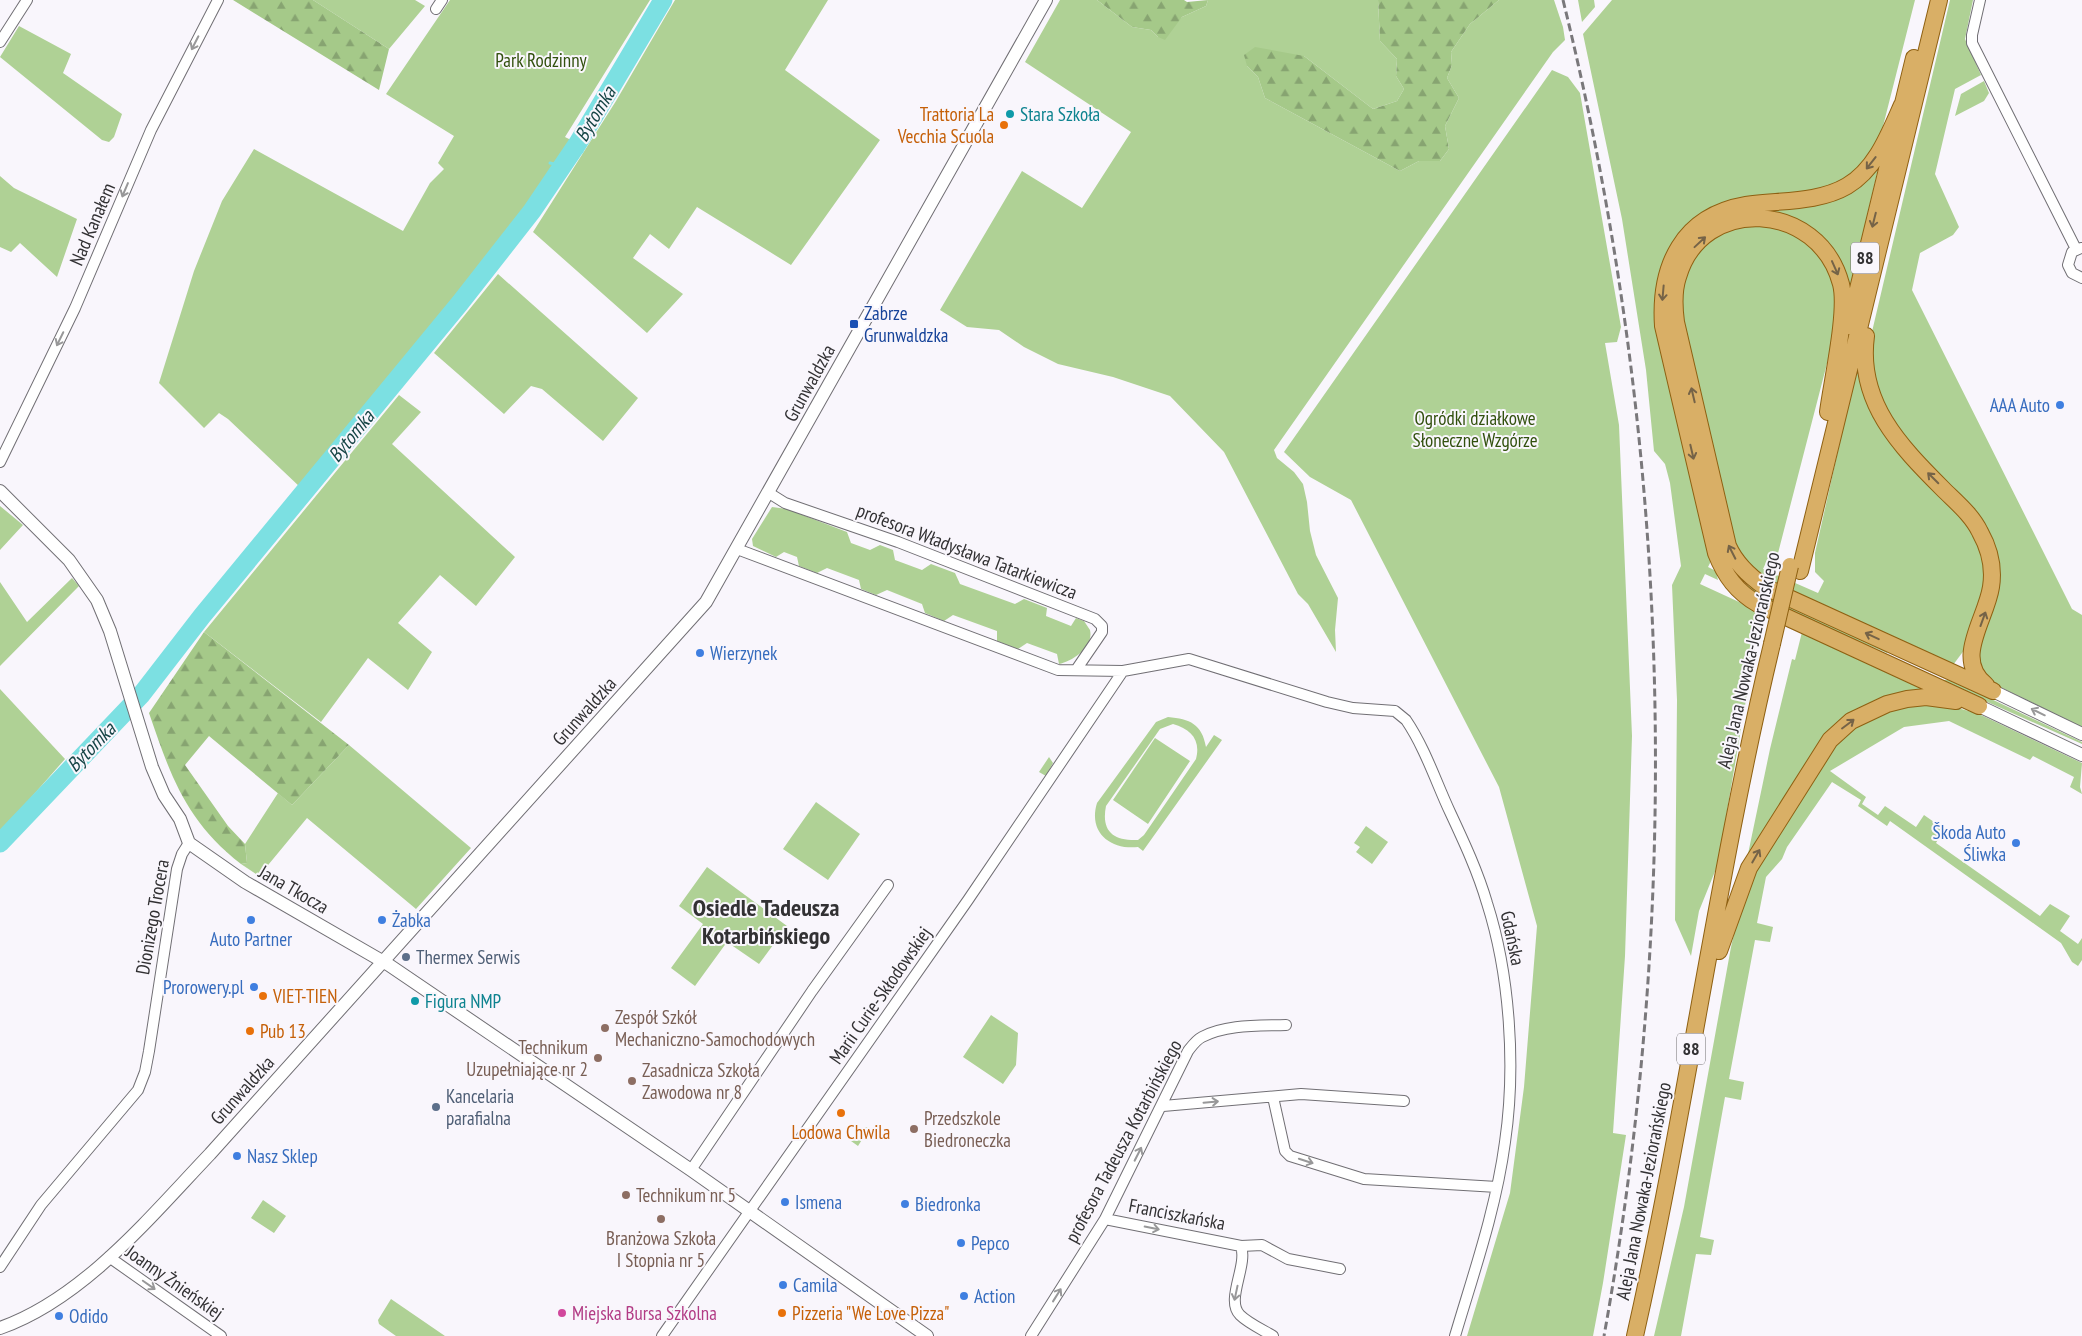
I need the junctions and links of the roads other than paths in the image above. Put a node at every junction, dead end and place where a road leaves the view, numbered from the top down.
1 (26, 0) edge
2 (218, 0) edge
3 (1046, 0) edge
4 (1929, 0) edge
5 (1939, 0) edge
6 (1980, 0) edge
7 (0, 42) edge
8 (1902, 105) junction
9 (2079, 248) edge
10 (2082, 278) edge
11 (1873, 279) junction
12 (1828, 412) junction
13 (0, 462) edge
14 (0, 491) edge
15 (769, 493) junction
16 (738, 549) junction
17 (1795, 568) junction
18 (1777, 646) junction
19 (1971, 649) junction
20 (1076, 670) junction
21 (1948, 671) junction
22 (1123, 672) junction
23 (1912, 676) junction
24 (1993, 691) junction
25 (1979, 706) junction
26 (2022, 725) junction
27 (2082, 734) edge
28 (2082, 749) edge
29 (2082, 755) edge
30 (189, 843) junction
31 (888, 886) dead end
32 (1719, 951) junction
33 (384, 961) junction
34 (1286, 1025) dead end
35 (1273, 1096) junction
36 (1404, 1101) dead end
37 (1163, 1106) junction
38 (691, 1170) junction
39 (1497, 1187) junction
40 (750, 1211) junction
41 (1105, 1219) junction
42 (1241, 1246) junction
43 (109, 1256) junction
44 (0, 1266) edge
45 (1340, 1269) dead end
46 (0, 1328) edge
47 (221, 1336) edge
48 (662, 1336) edge
49 (928, 1336) edge
50 (1031, 1336) edge
51 (1273, 1336) edge
52 (1455, 1336) edge
53 (1635, 1336) edge
54 (1646, 1336) edge

1 - 7 street
2 -> 13 street, Nad Kanałem
3 - 15 street, Grunwaldzka
4 - 8 main road, Aleja Jana Nowaka-Jeziorańskiego / 88
5 - 11 main road, Aleja Jana Nowaka-Jeziorańskiego / 88
6 - 9 street
8 -> 12 main road, Aleja Jana Nowaka-Jeziorańskiego / 88
8 -> 23 main road
9 - 10 street
11 - 17 main road, Aleja Jana Nowaka-Jeziorańskiego / 88
19 -> 11 main road
12 - 17 main road, Aleja Jana Nowaka-Jeziorańskiego / 88
21 -> 12 main road
14 - 30 street, Dionizego Trocera
15 - 16 street, Grunwaldzka
15 - 20 street, profesora Władysława Tatarkiewicza
16 - 20 street
16 - 33 street, Grunwaldzka
17 - 18 main road, Aleja Jana Nowaka-Jeziorańskiego / 88
18 - 32 main road, Aleja Jana Nowaka-Jeziorańskiego / 88
18 - 53 main road, Aleja Jana Nowaka-Jeziorańskiego / 88
19 - 21 main road
19 - 24 main road
20 - 22 street
21 - 23 main road
21 - 24 main road
22 - 39 street, Gdańska
22 - 40 street, Marii Curie-Skłodowskiej
23 - 25 main road
27 -> 24 street
25 - 26 street
32 -> 25 main road
26 - 28 street
26 - 29 street
30 - 33 street, Jana Tkocza
30 - 44 street, Dionizego Trocera
31 - 38 street
32 - 54 main road, Aleja Jana Nowaka-Jeziorańskiego / 88
33 - 38 street
33 - 43 street, Grunwaldzka
34 - 37 street, profesora Tadeusza Kotarbińskiego
35 - 36 street
37 -> 35 street
35 -> 39 street
41 -> 37 street, profesora Tadeusza Kotarbińskiego
38 - 40 street
39 - 52 street, Gdańska
40 - 48 street, Marii Curie-Skłodowskiej
40 - 49 street
41 -> 42 street, Franciszkańska
50 -> 41 street, profesora Tadeusza Kotarbińskiego
42 - 45 street
42 -> 51 street
43 - 46 street, Grunwaldzka
43 -> 47 street, Joanny Żnieńskiej

